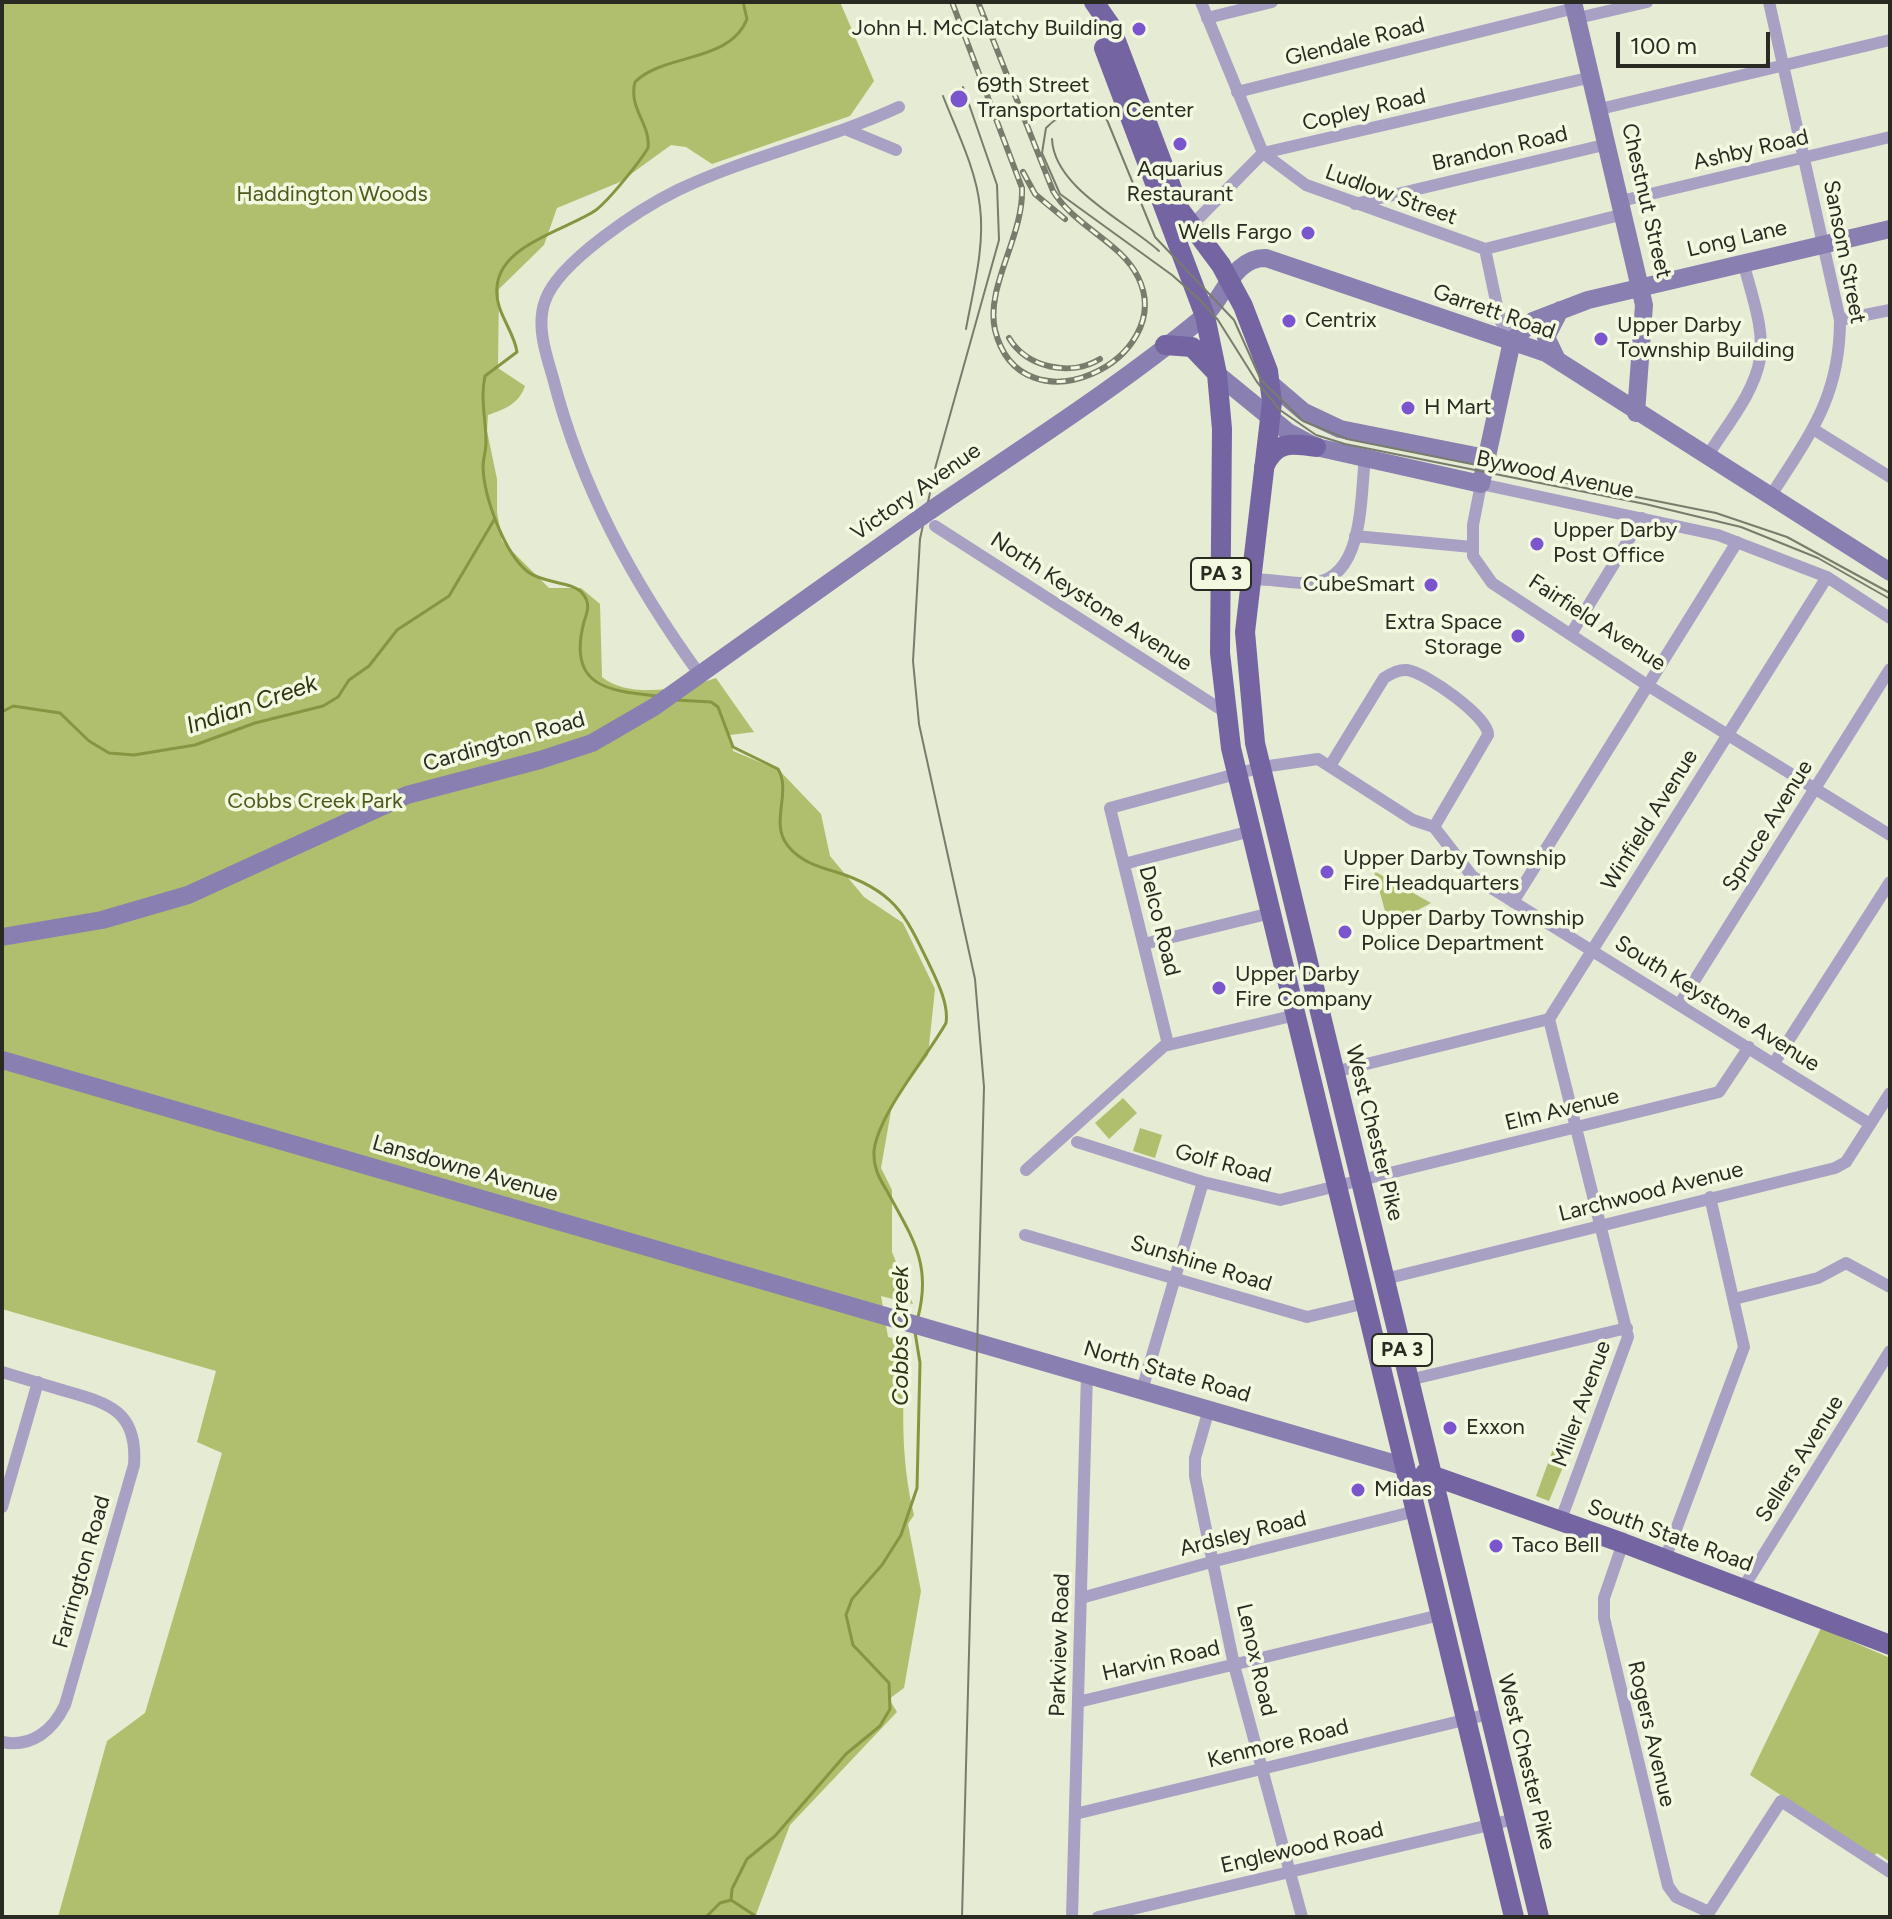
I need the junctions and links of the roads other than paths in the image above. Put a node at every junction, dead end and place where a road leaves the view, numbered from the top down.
1 (1094, 2) edge
2 (1201, 2) edge
3 (1272, 2) edge
4 (1647, 2) edge
5 (1769, 2) edge
6 (1575, 9) edge
7 (1207, 18) junction
8 (1890, 40) edge
9 (1783, 65) junction
10 (1592, 77) junction
11 (1237, 92) junction
12 (899, 107) dead end
13 (1600, 109) junction
14 (845, 129) junction
15 (1890, 137) edge
16 (1608, 144) junction
17 (896, 150) dead end
18 (1263, 153) junction
19 (1805, 158) junction
20 (1355, 204) junction
21 (1622, 207) junction
22 (1890, 229) edge
23 (1183, 231) junction
24 (1824, 245) junction
25 (1485, 249) junction
26 (1743, 261) junction
27 (1230, 281) junction
28 (1641, 287) junction
29 (1560, 309) junction
30 (1890, 310) edge
31 (1205, 316) junction
32 (1840, 320) junction
33 (1512, 341) junction
34 (1165, 345) junction
35 (1557, 360) junction
36 (1217, 374) junction
37 (1270, 383) junction
38 (1636, 413) junction
39 (1270, 417) junction
40 (1813, 429) junction
41 (1316, 447) junction
42 (1707, 457) junction
43 (1365, 458) junction
44 (1486, 458) junction
45 (1264, 467) junction
46 (1890, 477) edge
47 (1481, 484) junction
48 (1770, 497) junction
49 (933, 518) junction
50 (1642, 518) junction
51 (1355, 536) junction
52 (1737, 542) junction
53 (1472, 547) junction
54 (1890, 572) edge
55 (1250, 577) junction
56 (1827, 577) junction
57 (1220, 585) junction
58 (1890, 618) edge
59 (1571, 634) junction
60 (1890, 669) edge
61 (694, 679) junction
62 (1647, 685) junction
63 (654, 707) joint
64 (1225, 712) junction
65 (1728, 734) junction
66 (1330, 766) junction
67 (1262, 767) junction
68 (1237, 774) junction
69 (1814, 789) junction
70 (1110, 808) joint
71 (1434, 827) junction
72 (1251, 831) junction
73 (1890, 835) edge
74 (1124, 864) junction
75 (1890, 882) edge
76 (1513, 902) junction
77 (1271, 913) junction
78 (2, 937) edge
79 (1144, 944) junction
80 (1592, 950) junction
81 (1309, 968) junction
82 (1286, 974) junction
83 (1679, 1005) junction
84 (1296, 1015) junction
85 (1549, 1019) junction
86 (1168, 1044) junction
87 (1749, 1047) junction
88 (2, 1060) edge
89 (1774, 1063) junction
90 (1334, 1072) junction
91 (1890, 1093) edge
92 (1870, 1124) junction
93 (1578, 1127) junction
94 (1077, 1142) dead end
95 (1026, 1170) dead end
96 (1361, 1180) junction
97 (1203, 1182) junction
98 (1338, 1186) junction
99 (1710, 1197) junction
100 (1602, 1225) junction
101 (1025, 1235) dead end
102 (1175, 1276) junction
103 (1385, 1279) junction
104 (1890, 1287) edge
105 (1734, 1299) junction
106 (1366, 1303) junction
107 (915, 1324) joint
108 (1627, 1328) junction
109 (1890, 1351) edge
110 (2, 1372) edge
111 (1087, 1373) junction
112 (1409, 1380) junction
113 (38, 1382) junction
114 (1142, 1390) junction
115 (1209, 1409) junction
116 (1406, 1467) junction
117 (1432, 1476) junction
118 (2, 1507) edge
119 (1416, 1511) junction
120 (1560, 1522) junction
121 (1623, 1543) junction
122 (1665, 1559) junction
123 (1215, 1561) junction
124 (1743, 1588) junction
125 (1081, 1598) junction
126 (1440, 1615) junction
127 (1890, 1645) edge
128 (1234, 1665) junction
129 (1078, 1702) junction
130 (1489, 1714) junction
131 (1465, 1719) junction
132 (2, 1742) edge
133 (1261, 1769) junction
134 (1075, 1814) junction
135 (1515, 1819) junction
136 (1491, 1824) junction
137 (1289, 1872) junction
138 (1890, 1872) edge
139 (1707, 1915) edge
140 (1072, 1917) edge
141 (1098, 1917) edge
142 (1302, 1917) edge
143 (1514, 1917) edge
144 (1539, 1917) edge

1 - 23 main road, PA 3
2 - 7 street
3 - 7 street
4 - 6 street, Glendale Road
5 - 9 street, Sansom Street
6 - 10 street, Chestnut Street
6 - 11 street, Glendale Road
7 - 11 street
8 - 9 street
9 - 13 street
9 - 19 street, Sansom Street
10 - 13 street, Chestnut Street
10 - 18 street, Copley Road
11 - 18 street
12 - 14 street
13 - 16 street, Chestnut Street
14 - 17 street
14 - 61 street
15 - 19 street, Ashby Road
16 - 20 street, Brandon Road
16 - 21 street, Chestnut Street
18 - 20 street, Ludlow Street
18 - 23 street
19 - 21 street, Ashby Road
19 - 24 street, Sansom Street
20 - 25 street, Ludlow Street
21 - 25 street, Ashby Road
21 - 28 street, Chestnut Street
22 - 24 street, Long Lane
23 - 27 main road, West Chester Pike / PA 3
23 - 31 main road, PA 3
24 - 26 street, Long Lane
24 - 32 street, Sansom Street
25 - 33 street
26 - 28 street, Long Lane
26 - 42 street
27 - 31 street, Victory Avenue
27 - 33 street, Garrett Road
27 - 37 main road, West Chester Pike / PA 3
28 - 29 street, Long Lane
28 - 38 street, Chestnut Street
29 - 33 street, Long Lane
29 - 35 street
30 - 32 street
31 - 34 street, Victory Avenue
31 - 36 main road, PA 3
32 - 40 street, Sansom Street
33 - 35 street, Garrett Road
33 - 44 street
34 - 36 main road
34 - 49 street, Victory Avenue
35 - 38 street, Garrett Road
36 - 39 street, Bywood Avenue
36 - 57 main road, PA 3
37 - 39 main road, West Chester Pike / PA 3
37 - 44 street, Bywood Avenue
38 - 42 street, Garrett Road
39 - 41 street, Bywood Avenue
39 - 45 main road, West Chester Pike / PA 3
40 - 46 street
40 - 48 street, Sansom Street
41 - 43 street, Bywood Avenue
41 - 45 main road
42 - 48 street, Garrett Road
43 - 47 street, Bywood Avenue
43 - 51 street
44 - 47 street
45 - 55 main road, West Chester Pike / PA 3
47 - 50 street, Bywood Avenue
47 - 53 street
48 - 54 street, Garrett Road
49 - 61 street, Victory Avenue, bridge
49 - 64 street, North Keystone Avenue
50 - 52 street, Bywood Avenue
50 - 59 street
51 - 53 street
51 - 55 street
52 - 56 street, Bywood Avenue
52 - 62 street
53 - 59 street, Fairfield Avenue
55 - 57 street
55 - 67 main road, West Chester Pike / PA 3
56 - 58 street, Bywood Avenue
56 - 65 street, Winfield Avenue
57 - 64 main road, PA 3
59 - 62 street, Fairfield Avenue
60 - 69 street, Spruce Avenue
61 - 63 street, Victory Avenue
62 - 65 street, Fairfield Avenue
62 - 76 street
63 - 78 street, Cardington Road
64 - 68 main road, PA 3
65 - 69 street, Fairfield Avenue
65 - 80 street, Winfield Avenue
66 - 67 street, South Keystone Avenue
66 - 71 street, South Keystone Avenue
66 - 71 street
67 - 68 street, South Keystone Avenue
67 - 81 main road, West Chester Pike / PA 3
68 - 70 street, South Keystone Avenue
68 - 72 main road, PA 3
69 - 73 street, Fairfield Avenue
69 - 83 street, Spruce Avenue
70 - 74 street, Delco Road
71 - 76 street, South Keystone Avenue
72 - 74 street
72 - 77 main road, PA 3
74 - 79 street, Delco Road
75 - 89 street
76 - 80 street, South Keystone Avenue
77 - 79 street
77 - 82 main road, PA 3
79 - 86 street, Delco Road
80 - 83 street, South Keystone Avenue
80 - 85 street, Winfield Avenue
81 - 82 main road
81 - 90 main road, West Chester Pike / PA 3
82 - 84 main road, PA 3
83 - 87 street, South Keystone Avenue
84 - 86 street
84 - 98 main road, PA 3
85 - 90 street
85 - 93 street, Miller Avenue
86 - 95 street
87 - 89 street, South Keystone Avenue
87 - 93 street, Elm Avenue
88 - 107 street, Lansdowne Avenue
89 - 92 street, South Keystone Avenue
90 - 96 main road, West Chester Pike / PA 3
91 - 92 street, Larchwood Avenue
92 - 99 street, Larchwood Avenue
93 - 96 street, Elm Avenue
93 - 100 street, Miller Avenue
94 - 97 street, Golf Road
96 - 98 street, Golf Road
96 - 103 main road, West Chester Pike / PA 3
97 - 98 street, Golf Road
97 - 102 street
98 - 106 main road, PA 3
99 - 100 street, Larchwood Avenue
99 - 105 street
100 - 103 street, Larchwood Avenue
100 - 108 street, Miller Avenue
101 - 102 street, Sunshine Road
102 - 106 street, Sunshine Road
102 - 114 street
103 - 112 main road, West Chester Pike / PA 3
104 - 105 street
105 - 122 street
106 - 116 main road, PA 3
107 - 111 street, North State Road
108 - 112 street
108 - 120 street, Miller Avenue
109 - 124 street, Sellers Avenue
110 - 113 street
111 - 114 street, North State Road
111 - 125 street, Parkview Road
112 - 117 main road, West Chester Pike / PA 3
113 - 118 street
113 - 132 street, Farrington Road
114 - 115 street, North State Road
115 - 116 street, North State Road
115 - 123 street, Lenox Road
116 - 117 main road, South State Road
116 - 119 main road, PA 3
117 - 120 main road, South State Road
117 - 130 main road, West Chester Pike / PA 3
119 - 123 street, Ardsley Road
119 - 126 main road, PA 3
120 - 121 main road, South State Road
121 - 122 main road, South State Road
121 - 139 street, Rogers Avenue
122 - 124 main road, South State Road
123 - 125 street, Ardsley Road
123 - 128 street, Lenox Road
124 - 127 main road, South State Road
125 - 129 street, Parkview Road
126 - 128 street, Harvin Road
126 - 131 main road, PA 3
128 - 129 street, Harvin Road
128 - 133 street, Lenox Road
129 - 134 street, Parkview Road
130 - 131 street, Kenmore Road
130 - 135 main road, West Chester Pike / PA 3
131 - 133 street, Kenmore Road
131 - 136 main road, PA 3
133 - 134 street, Kenmore Road
133 - 137 street, Lenox Road
134 - 140 street, Parkview Road
135 - 136 street, Englewood Road
135 - 144 main road, West Chester Pike / PA 3
136 - 137 street, Englewood Road
136 - 143 main road, PA 3
137 - 141 street, Englewood Road
137 - 142 street, Lenox Road
138 - 139 street

